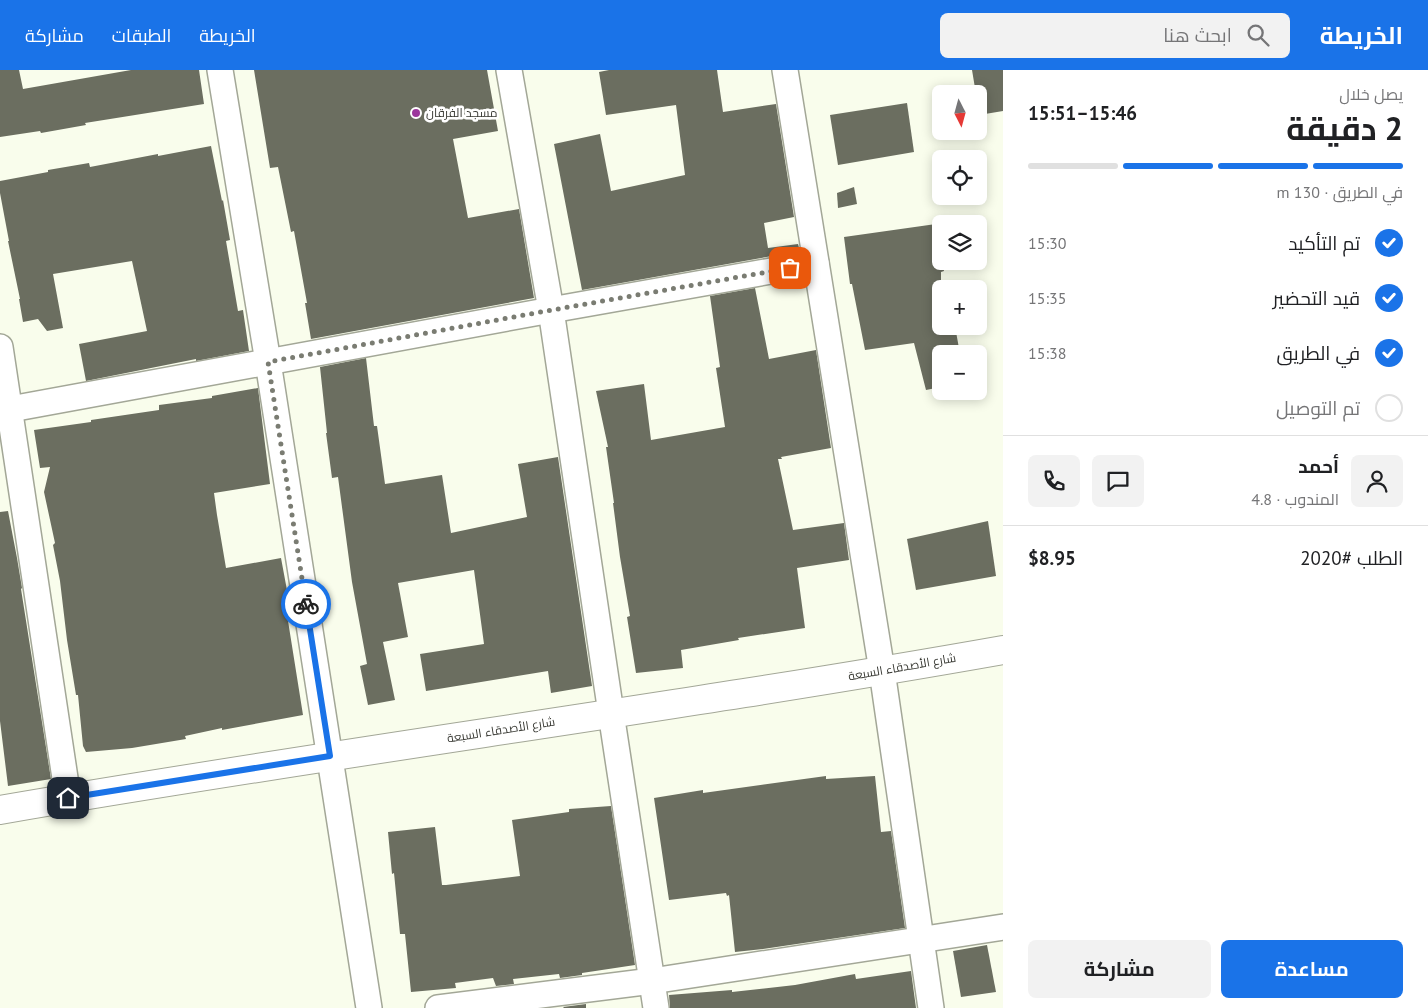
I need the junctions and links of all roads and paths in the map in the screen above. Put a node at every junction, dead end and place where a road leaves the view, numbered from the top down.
1 (220, 70) edge
2 (509, 70) edge
3 (785, 70) edge
4 (816, 263) junction
5 (552, 310) junction
6 (0, 347) edge
7 (268, 362) junction
8 (5, 410) edge
9 (1003, 650) edge
10 (882, 672) junction
11 (610, 713) junction
12 (330, 756) junction
13 (68, 798) junction
14 (0, 810) edge
15 (1003, 927) edge
16 (921, 939) junction
17 (652, 981) junction
18 (369, 1008) edge
19 (438, 1008) edge
20 (656, 1008) edge
21 (931, 1008) edge

1 - 7 street
2 - 5 street
3 - 4 street
4 - 5 street
4 - 10 street
5 - 7 street
5 - 11 street
6 - 8 street
7 - 8 street
7 - 12 street
8 - 13 street
9 - 10 street, شارع الأصدقاء السبعة
10 - 11 street, شارع الأصدقاء السبعة
10 - 16 street
11 - 12 street, شارع الأصدقاء السبعة
11 - 17 street
12 - 13 street, شارع الأصدقاء السبعة
12 - 18 street
13 - 14 street, شارع الأصدقاء السبعة
15 - 16 street
16 - 17 street
16 - 21 street
17 - 19 street
17 - 20 street

